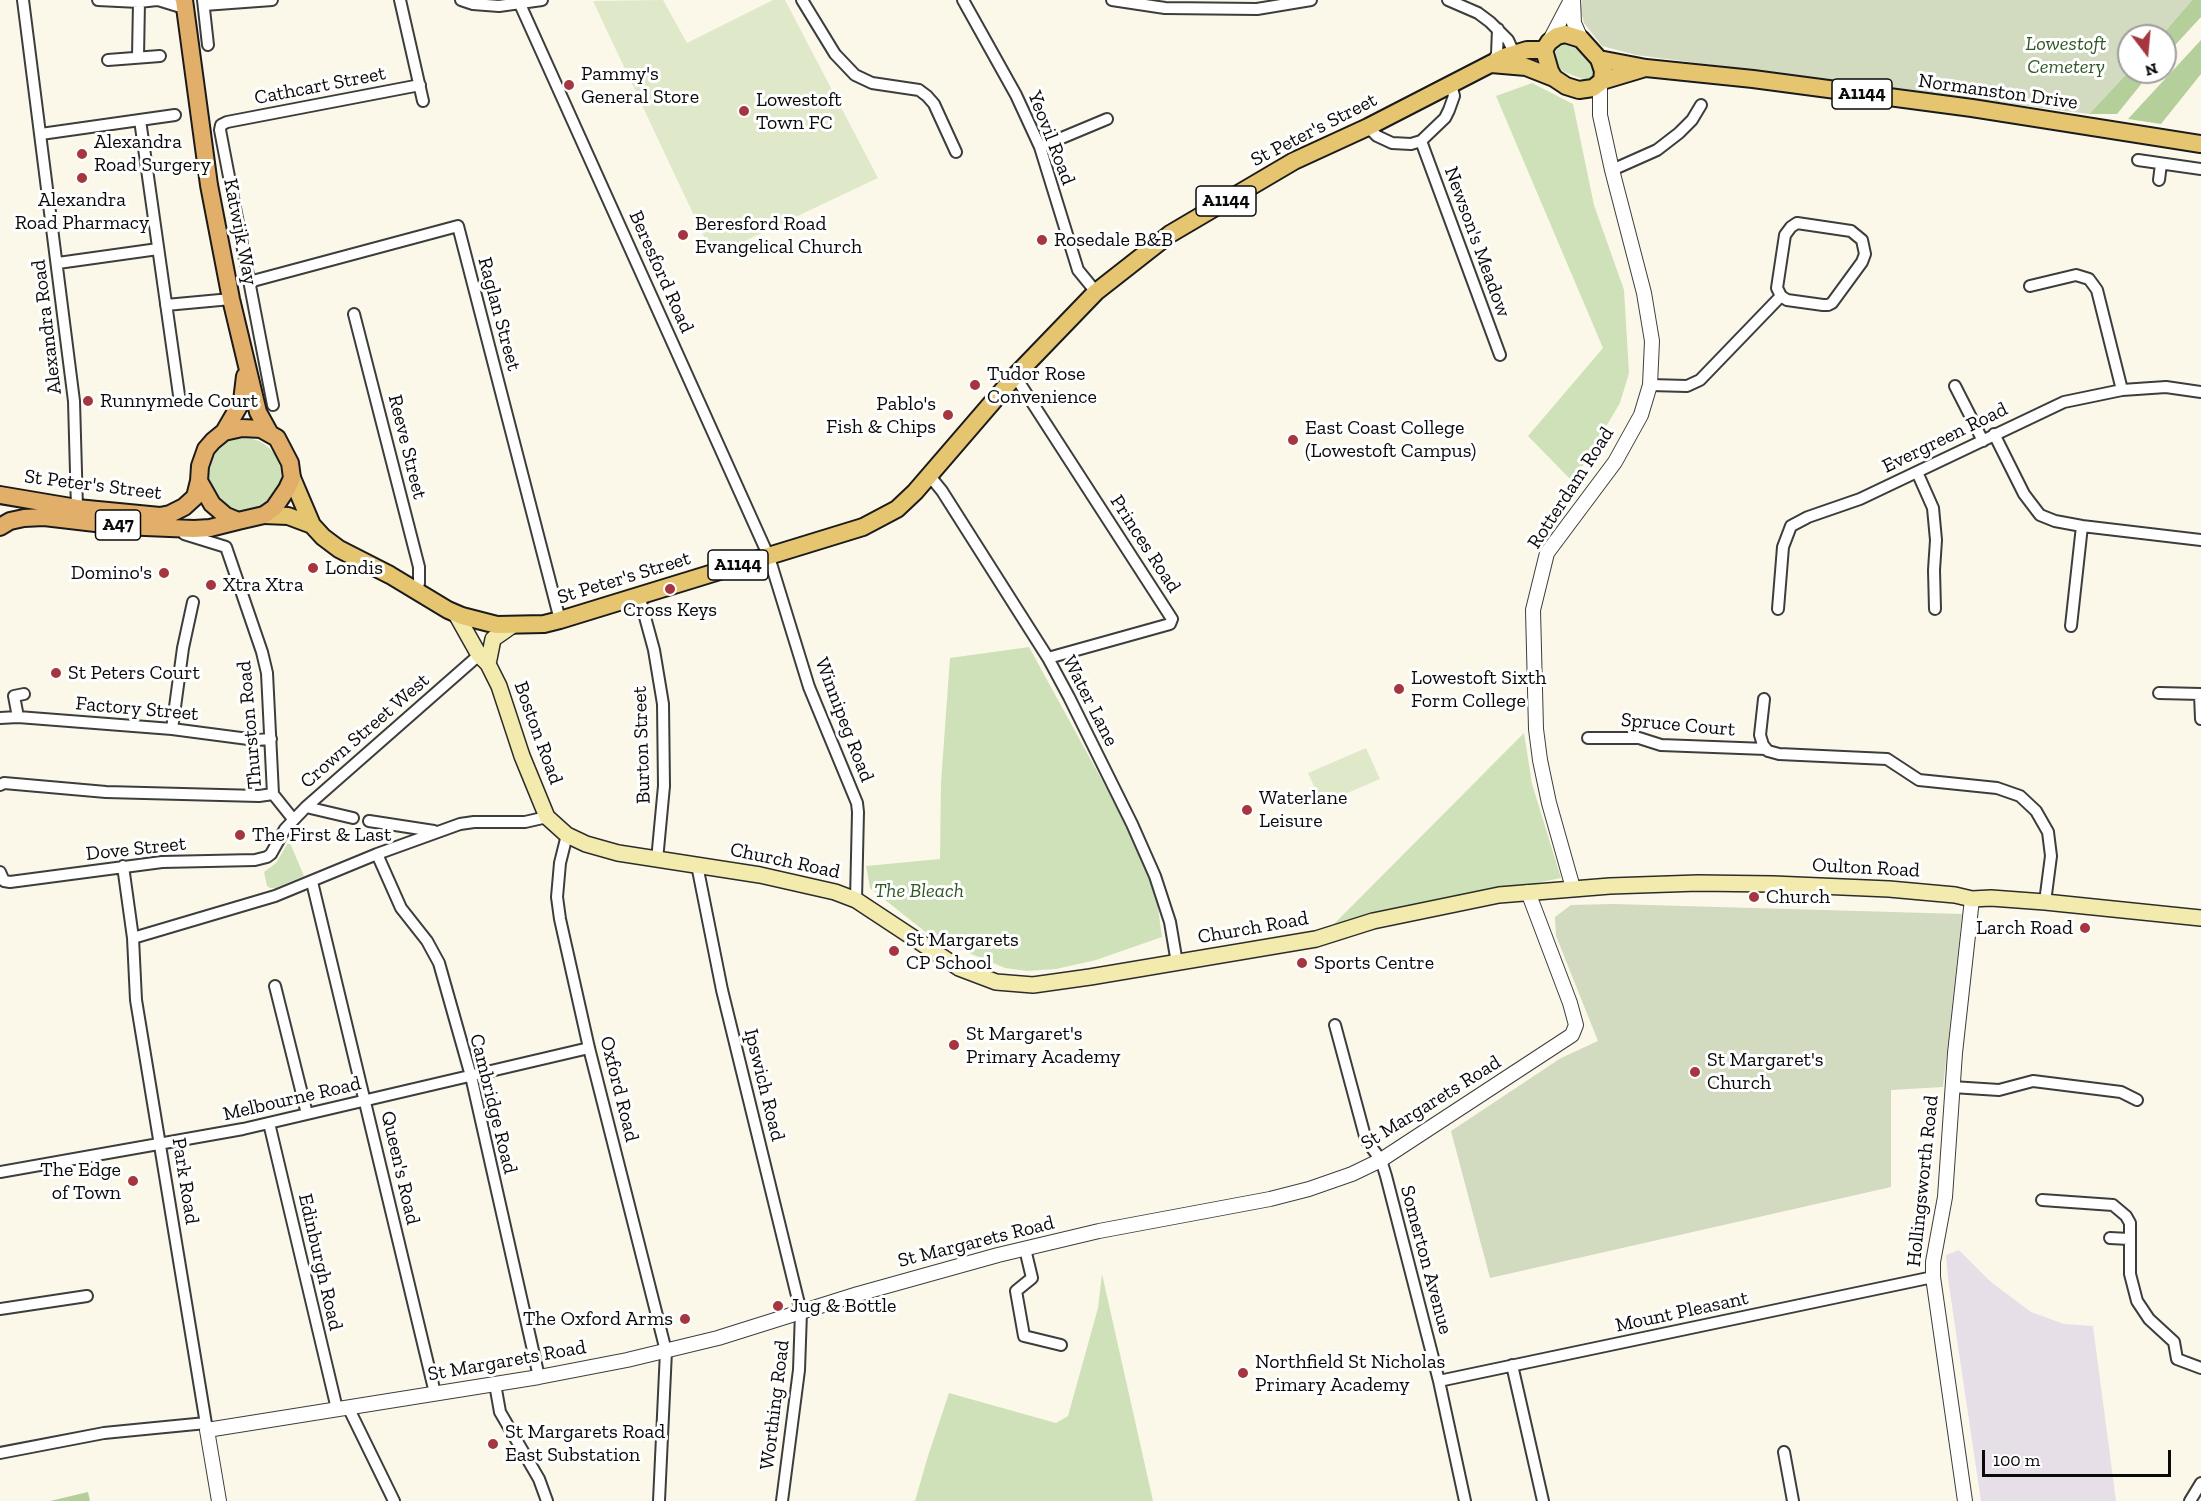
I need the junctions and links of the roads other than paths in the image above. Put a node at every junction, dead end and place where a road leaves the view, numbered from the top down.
1 (23, 0) edge
2 (98, 0) edge
3 (156, 0) edge
4 (272, 0) edge
5 (400, 0) edge
6 (461, 0) edge
7 (543, 0) edge
8 (802, 0) edge
9 (963, 0) edge
10 (1112, 0) edge
11 (1311, 0) edge
12 (1448, 0) edge
13 (1572, 0) edge
14 (139, 2) junction
15 (204, 2) edge
16 (519, 2) junction
17 (184, 4) edge
18 (1208, 4) edge
19 (1498, 29) junction
20 (1581, 39) junction
21 (208, 45) dead end
22 (1547, 46) junction
23 (1514, 53) junction
24 (160, 56) dead end
25 (138, 57) junction
26 (1599, 59) junction
27 (108, 60) dead end
28 (1491, 64) junction
29 (1646, 68) junction
30 (1554, 78) junction
31 (1601, 82) junction
32 (1451, 84) junction
33 (420, 85) junction
34 (1579, 90) junction
35 (423, 101) dead end
36 (1701, 105) dead end
37 (175, 115) dead end
38 (1600, 115) junction
39 (1107, 119) dead end
40 (140, 120) junction
41 (1368, 127) junction
42 (41, 134) junction
43 (1421, 141) junction
44 (2201, 144) edge
45 (1040, 147) junction
46 (956, 152) dead end
47 (2138, 160) dead end
48 (2161, 164) junction
49 (2201, 169) edge
50 (1612, 170) junction
51 (2159, 180) dead end
52 (158, 249) junction
53 (58, 263) junction
54 (249, 282) junction
55 (2030, 286) dead end
56 (1096, 292) junction
57 (1781, 296) junction
58 (231, 299) junction
59 (166, 305) junction
60 (354, 314) dead end
61 (1500, 356) dead end
62 (246, 363) junction
63 (1015, 376) junction
64 (1650, 384) junction
65 (1955, 386) dead end
66 (2122, 390) junction
67 (2201, 392) edge
68 (180, 402) dead end
69 (273, 405) dead end
70 (224, 432) junction
71 (269, 432) junction
72 (1994, 434) junction
73 (1983, 441) junction
74 (1917, 472) junction
75 (929, 475) junction
76 (292, 478) junction
77 (199, 481) junction
78 (0, 495) edge
79 (78, 508) junction
80 (264, 515) junction
81 (238, 521) junction
82 (312, 525) junction
83 (2082, 526) junction
84 (0, 527) edge
85 (166, 528) junction
86 (2201, 540) edge
87 (769, 557) junction
88 (416, 590) junction
89 (639, 595) junction
90 (194, 602) dead end
91 (1778, 609) dead end
92 (1935, 609) dead end
93 (456, 614) junction
94 (560, 620) junction
95 (513, 625) junction
96 (2071, 626) dead end
97 (485, 658) junction
98 (1048, 658) junction
99 (2159, 693) dead end
100 (24, 694) dead end
101 (2200, 694) edge
102 (1764, 699) dead end
103 (18, 717) junction
104 (0, 718) edge
105 (2201, 719) edge
106 (172, 729) junction
107 (1588, 738) dead end
108 (271, 739) junction
109 (1766, 749) junction
110 (2, 784) edge
111 (273, 794) junction
112 (306, 807) junction
113 (548, 817) junction
114 (353, 818) dead end
115 (293, 819) junction
116 (369, 821) dead end
117 (438, 831) junction
118 (567, 835) junction
119 (275, 846) joint
120 (377, 854) junction
121 (657, 860) junction
122 (697, 865) junction
123 (123, 866) junction
124 (0, 872) edge
125 (312, 882) junction
126 (1573, 888) junction
127 (1528, 892) junction
128 (1972, 899) junction
129 (856, 900) junction
130 (2045, 902) junction
131 (2201, 918) edge
132 (133, 938) junction
133 (1177, 963) junction
134 (275, 986) dead end
135 (1335, 1025) dead end
136 (589, 1048) junction
137 (471, 1076) junction
138 (1952, 1087) junction
139 (2138, 1100) dead end
140 (365, 1101) junction
141 (307, 1114) junction
142 (269, 1123) junction
143 (159, 1144) junction
144 (1381, 1160) junction
145 (0, 1172) edge
146 (2042, 1200) dead end
147 (2110, 1238) dead end
148 (2129, 1239) junction
149 (1025, 1249) junction
150 (1933, 1277) junction
151 (87, 1296) dead end
152 (0, 1310) edge
153 (801, 1312) junction
154 (1061, 1346) dead end
155 (666, 1350) junction
156 (1512, 1365) junction
157 (2201, 1368) edge
158 (539, 1377) junction
159 (1439, 1381) junction
160 (495, 1384) junction
161 (435, 1393) junction
162 (342, 1408) junction
163 (206, 1426) junction
164 (1784, 1452) dead end
165 (0, 1453) edge
166 (2200, 1487) edge
167 (219, 1501) edge
168 (394, 1501) edge
169 (548, 1501) edge
170 (659, 1501) edge
171 (782, 1501) edge
172 (1465, 1501) edge
173 (1543, 1501) edge
174 (1793, 1501) edge
175 (1965, 1501) edge
176 (2190, 1501) edge

1 - 42 street, Alexandra Road
2 - 14 street
3 - 14 street
3 - 17 street
4 - 15 street
5 - 33 street
6 - 16 street
7 - 16 street
8 - 46 street
9 - 45 street, Yeovil Road
10 - 18 street
11 - 18 street
12 - 19 street
13 - 20 street
13 - 22 street
14 - 25 street
15 - 21 street
16 - 87 street, Beresford Road
17 - 58 highway, Katwijk Way
19 - 23 street
19 - 28 street
20 - 22 main road
20 - 26 main road
22 - 23 main road, St Peter's Street / A1144
22 - 30 main road
23 - 28 main road, St Peter's Street / A1144
24 - 25 street
25 - 27 street
26 - 29 main road, Normanston Drive / A1144
26 - 31 main road
28 - 30 main road
28 - 32 main road, St Peter's Street / A1144
29 - 31 main road, Normanston Drive / A1144
29 - 44 main road, Normanston Drive / A1144
30 - 34 main road
31 - 34 main road
31 - 38 street, Rotterdam Road
32 - 41 main road, St Peter's Street / A1144
32 - 43 street
33 - 35 street
33 - 54 street, Cathcart Street
34 - 38 street, Rotterdam Road
36 - 50 street
37 - 40 street
38 - 50 street, Rotterdam Road
39 - 45 street
40 - 42 street
40 - 52 street
41 - 43 street
41 - 56 main road, St Peter's Street / A1144
42 - 53 street, Alexandra Road
43 - 61 street, Newson's Meadow
45 - 56 street, Yeovil Road
47 - 48 street
48 - 49 street
48 - 51 street
50 - 64 street, Rotterdam Road
52 - 53 street
52 - 59 street
53 - 79 street, Alexandra Road
54 - 69 street
54 - 94 street, Raglan Street
55 - 66 street
56 - 63 main road, St Peter's Street / A1144
57 - 57 street
57 - 64 street
58 - 59 street
58 - 62 highway, Katwijk Way
59 - 68 street
60 - 88 street, Reeve Street
62 - 70 highway, Katwijk Way
62 - 71 highway, Katwijk Way
63 - 75 main road, St Peter's Street / A1144
63 - 98 street, Princes Road
64 - 126 street, Rotterdam Road
65 - 73 street
66 - 67 street, Evergreen Road
66 - 72 street, Evergreen Road
70 - 71 highway
70 - 77 highway
71 - 76 highway
72 - 73 street, Evergreen Road
72 - 83 street
73 - 74 street, Evergreen Road
74 - 91 street, Evergreen Road
74 - 92 street
75 - 87 main road, St Peter's Street / A1144
75 - 98 street, Water Lane
76 - 80 highway
76 - 82 main road, St Peter's Street / A1144
77 - 79 highway, St Peter's Street / A47
77 - 81 highway
78 - 79 highway, St Peter's Street / A47
80 - 81 highway
80 - 82 main road, St Peter's Street / A1144
81 - 85 highway, St Peter's Street / A47
82 - 88 main road, St Peter's Street / A1144
83 - 86 street
83 - 96 street
84 - 85 highway, St Peter's Street / A47
85 - 108 street, Thurston Road
87 - 89 main road, St Peter's Street / A1144
87 - 129 street, Winnipeg Road
88 - 93 main road, St Peter's Street / A1144
89 - 94 main road, St Peter's Street / A1144
89 - 121 street, Burton Street
90 - 106 street
93 - 95 main road, St Peter's Street / A1144
93 - 97 main road, Boston Road
94 - 95 main road, St Peter's Street / A1144
95 - 97 main road
97 - 112 street, Crown Street West
97 - 113 main road, Boston Road
98 - 133 street, Water Lane
99 - 101 street
100 - 103 street
101 - 105 street
102 - 109 street
103 - 104 street, Factory Street
103 - 106 street, Factory Street
106 - 108 street, Factory Street
107 - 109 street, Spruce Court
108 - 111 street, Thurston Road
109 - 130 street
110 - 111 street, Crown Street West
111 - 115 street, Thurston Road
112 - 114 street
112 - 115 street, Crown Street West
113 - 117 street
113 - 118 main road, Church Road
115 - 119 street, Crown Street West
116 - 117 street
117 - 120 street
118 - 121 main road, Church Road
118 - 136 street, Oxford Road
119 - 123 street, Dove Street
120 - 125 street
120 - 137 street, Cambridge Road
121 - 122 main road, Church Road
122 - 129 main road, Church Road
122 - 153 street, Ipswich Road
123 - 124 street, Dove Street
123 - 132 street, Park Road
125 - 132 street
125 - 140 street, Queen's Road
126 - 127 main road, Oulton Road
126 - 128 main road, Oulton Road
127 - 133 main road, Church Road
127 - 144 street, St Margarets Road
128 - 130 main road, Oulton Road
128 - 138 street, Hollingsworth Road
129 - 133 main road, Church Road
130 - 131 main road, Oulton Road
132 - 143 street, Park Road
134 - 141 street
135 - 144 street, Somerton Avenue
136 - 137 street, Melbourne Road
136 - 155 street, Oxford Road
137 - 140 street, Melbourne Road
137 - 158 street, Cambridge Road
138 - 139 street
138 - 150 street, Hollingsworth Road
140 - 141 street, Melbourne Road
140 - 161 street, Queen's Road
141 - 142 street, Melbourne Road
142 - 143 street, Melbourne Road
142 - 162 street, Edinburgh Road
143 - 145 street, Melbourne Road
143 - 163 street, Park Road
144 - 149 street, St Margarets Road
144 - 159 street, Somerton Avenue
146 - 148 street
147 - 148 street
148 - 157 street
149 - 153 street, St Margarets Road
149 - 154 street
150 - 156 street, Mount Pleasant
150 - 175 street, Hollingsworth Road
151 - 152 street
153 - 155 street, St Margarets Road
153 - 171 street, Worthing Road
155 - 158 street, St Margarets Road
155 - 170 street, Oxford Road
156 - 159 street, Mount Pleasant
156 - 173 street
158 - 160 street, St Margarets Road
159 - 172 street, Somerton Avenue
160 - 161 street, St Margarets Road
160 - 169 street
161 - 162 street, St Margarets Road
162 - 163 street, St Margarets Road
162 - 168 street, Edinburgh Road
163 - 165 street
163 - 167 street, Park Road
164 - 174 street
166 - 176 street

